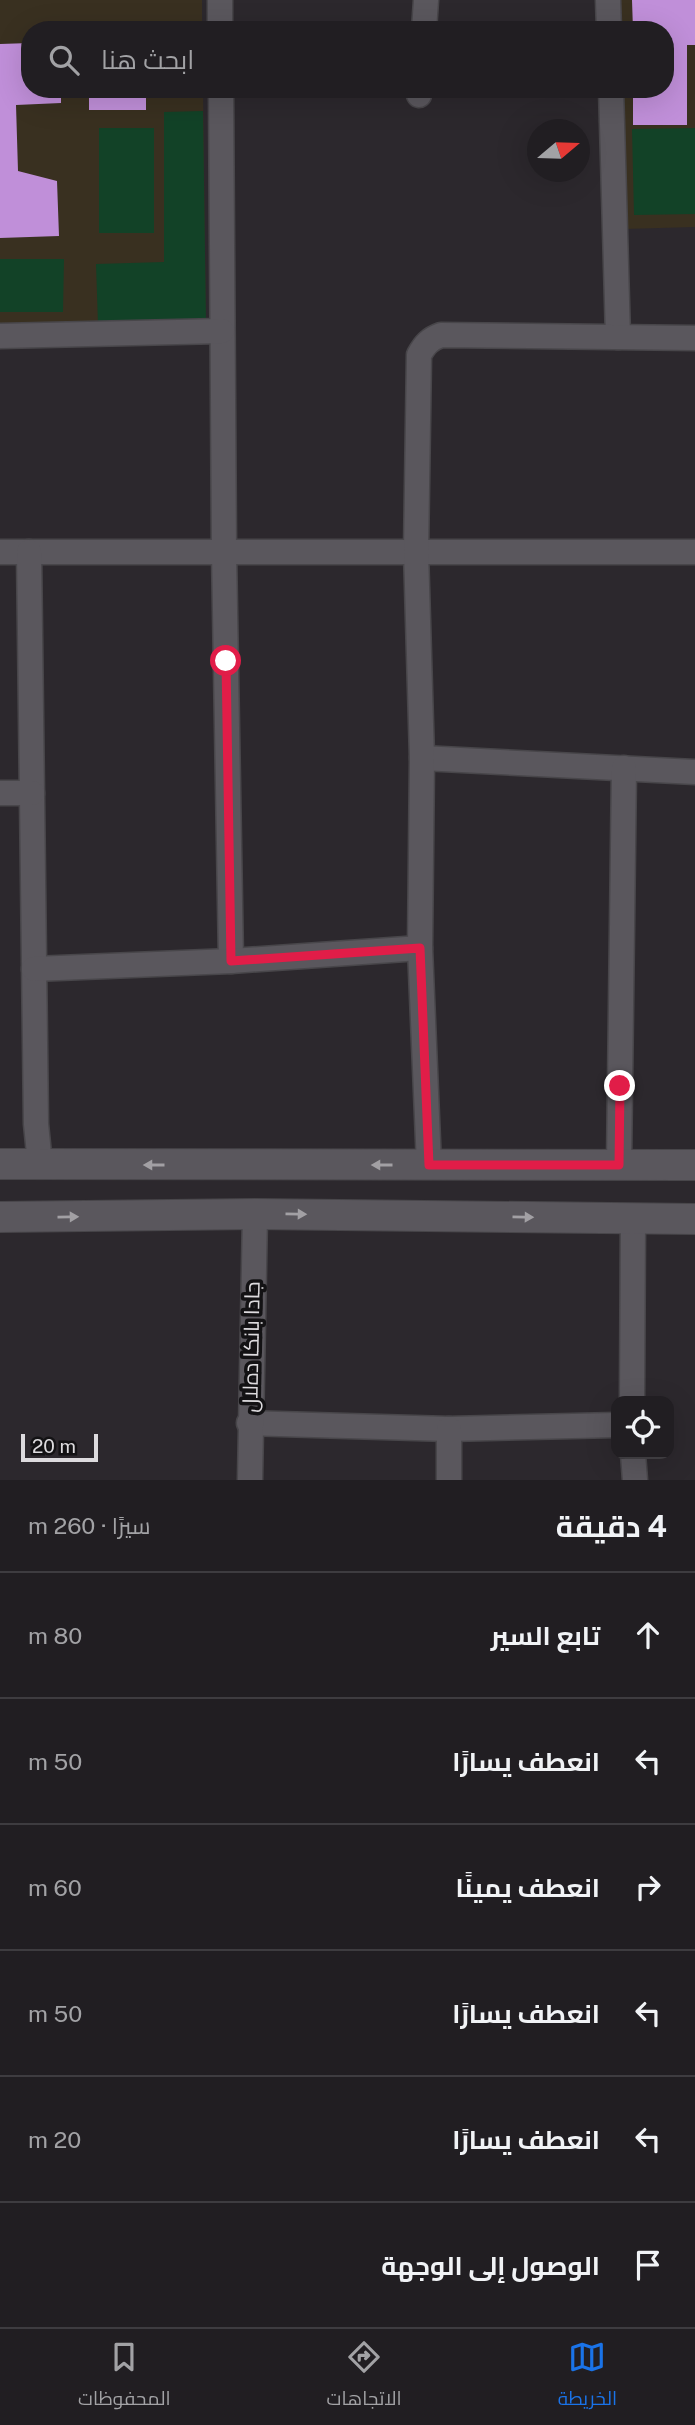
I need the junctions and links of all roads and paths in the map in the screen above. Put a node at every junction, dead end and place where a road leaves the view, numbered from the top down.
1 (220, 0) edge
2 (425, 0) edge
3 (608, 0) edge
4 (220, 21) edge
5 (424, 21) edge
6 (609, 21) edge
7 (221, 98) edge
8 (611, 98) edge
9 (222, 331) junction
10 (0, 336) edge
11 (618, 337) junction
12 (695, 338) edge
13 (0, 552) edge
14 (29, 552) junction
15 (224, 552) junction
16 (416, 552) junction
17 (695, 552) edge
18 (422, 758) junction
19 (624, 768) junction
20 (695, 772) edge
21 (0, 793) edge
22 (32, 793) junction
23 (420, 948) junction
24 (231, 961) junction
25 (34, 969) junction
26 (0, 1164) edge
27 (40, 1164) junction
28 (429, 1165) junction
29 (619, 1165) junction
30 (695, 1165) edge
31 (255, 1214) junction
32 (0, 1217) edge
33 (633, 1219) junction
34 (695, 1219) edge
35 (632, 1396) edge
36 (250, 1423) junction
37 (611, 1425) edge
38 (449, 1429) junction
39 (633, 1459) edge
40 (250, 1480) edge
41 (449, 1480) edge
42 (635, 1480) edge

1 - 4 street
2 - 5 street
3 - 6 street
7 - 9 street
8 - 11 street
9 - 10 street
9 - 15 street
11 - 12 street
11 - 16 street
13 - 14 street
14 - 15 street
14 - 22 street
15 - 16 street
15 - 24 street
16 - 17 street
16 - 18 street
18 - 19 street
18 - 23 street
19 - 20 street
19 - 29 street
21 - 22 street
22 - 25 street
23 - 24 street
23 - 28 street
24 - 25 street
25 - 27 street
26 - 27 street
28 -> 27 street
28 - 29 street
29 - 30 street
32 -> 31 street
31 -> 33 street
31 - 36 street, جادا بانكا ده‌لال
33 - 34 street
33 - 35 street
36 - 38 street
36 - 40 street, جادا بانكا ده‌لال
37 - 38 street
38 - 41 street
39 - 42 street

